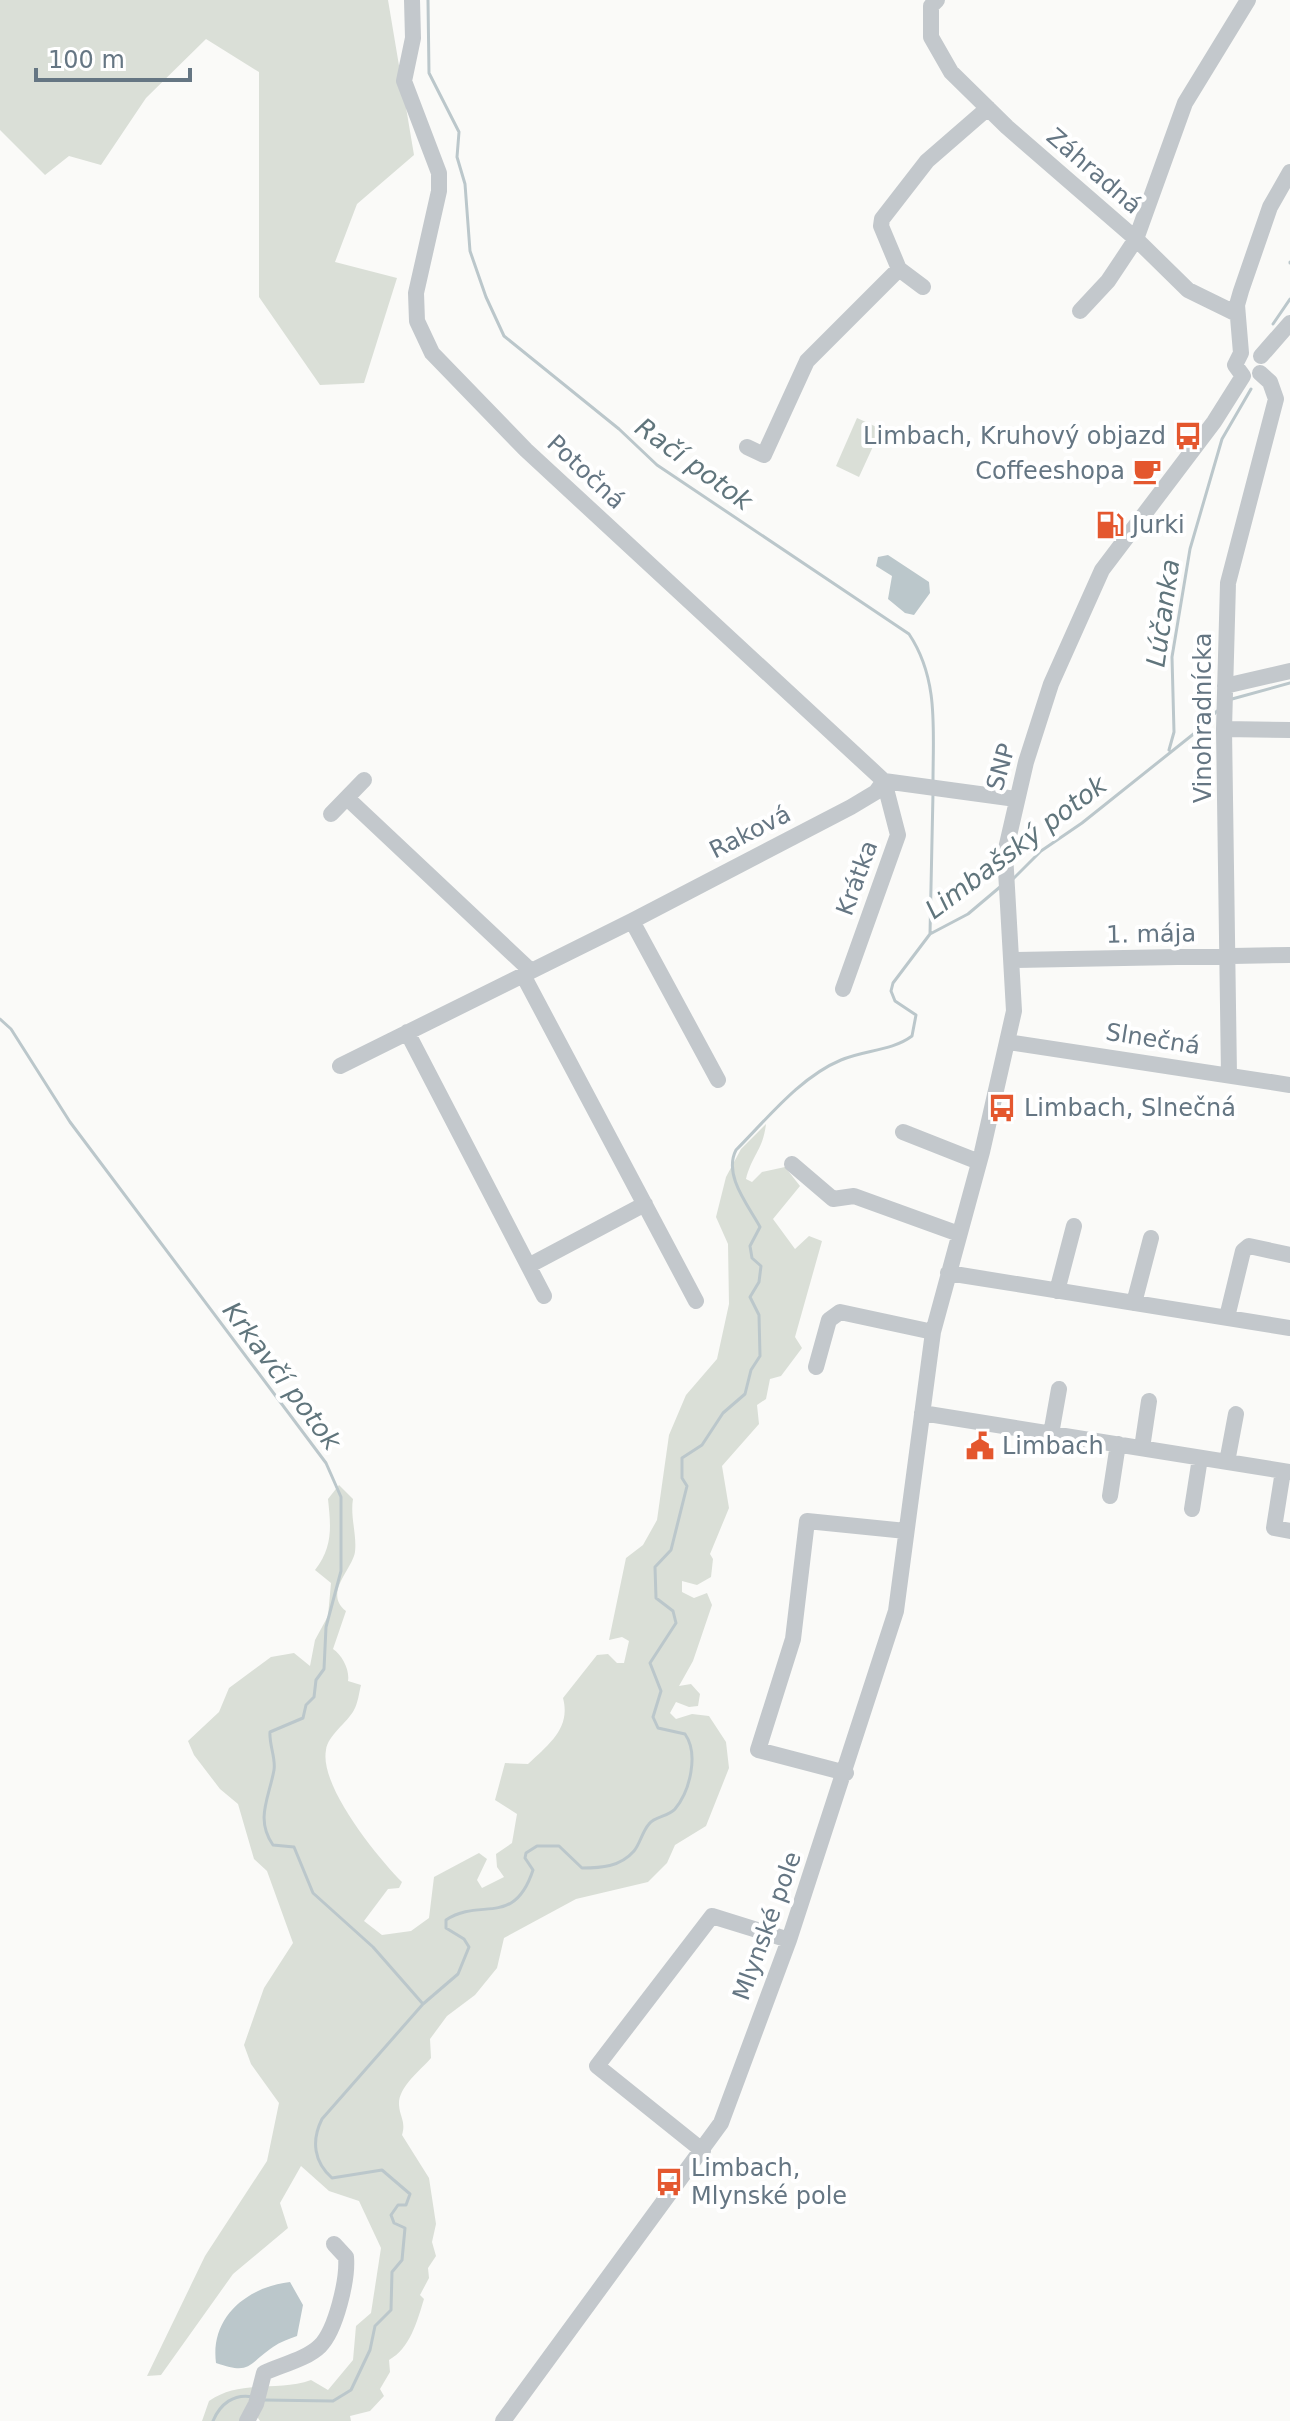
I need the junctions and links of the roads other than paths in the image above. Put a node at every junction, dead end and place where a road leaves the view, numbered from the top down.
1 (412, 0) edge
2 (1248, 0) edge
3 (931, 2) edge
4 (988, 108) junction
5 (1290, 172) edge
6 (1136, 239) junction
7 (899, 269) junction
8 (923, 287) dead end
9 (1080, 311) dead end
10 (1237, 314) junction
11 (1289, 325) edge
12 (1255, 368) junction
13 (747, 447) dead end
14 (1290, 671) edge
15 (1225, 697) junction
16 (1224, 729) junction
17 (1290, 730) edge
18 (364, 780) dead end
19 (884, 781) junction
20 (347, 798) junction
21 (1016, 799) junction
22 (331, 814) dead end
23 (632, 921) junction
24 (1290, 955) edge
25 (1230, 957) junction
26 (1013, 960) junction
27 (527, 973) junction
28 (843, 989) dead end
29 (407, 1032) junction
30 (1008, 1042) junction
31 (340, 1066) dead end
32 (1229, 1075) junction
33 (718, 1080) dead end
34 (1290, 1085) edge
35 (903, 1132) dead end
36 (980, 1157) junction
37 (792, 1164) dead end
38 (645, 1204) junction
39 (1074, 1226) dead end
40 (959, 1234) junction
41 (1151, 1238) dead end
42 (1290, 1255) edge
43 (530, 1265) junction
44 (948, 1273) junction
45 (1057, 1291) junction
46 (544, 1296) dead end
47 (696, 1301) dead end
48 (1134, 1303) junction
49 (1227, 1317) junction
50 (1290, 1328) edge
51 (933, 1332) junction
52 (816, 1367) dead end
53 (1059, 1389) dead end
54 (1149, 1401) dead end
55 (922, 1413) junction
56 (1236, 1414) dead end
57 (1051, 1434) junction
58 (1118, 1444) junction
59 (1142, 1448) junction
60 (1200, 1458) junction
61 (1227, 1462) junction
62 (1287, 1472) edge
63 (1110, 1496) dead end
64 (1192, 1509) dead end
65 (906, 1531) junction
66 (1290, 1531) edge
67 (846, 1773) junction
68 (789, 1940) junction
69 (703, 2151) junction
70 (334, 2244) dead end
71 (247, 2421) edge
72 (503, 2421) edge

1 - 19 street, Potočná
2 - 6 street, Záhradná
3 - 4 street, Záhradná
4 - 6 street, Záhradná
4 - 7 street
5 - 10 street
6 - 9 street
6 - 10 street
7 - 8 street
7 - 13 street
10 - 12 street, Vinohradnícka
11 - 12 street, SNP
12 - 15 street, Vinohradnícka
12 - 21 street, SNP
14 - 15 street
15 - 16 street, Vinohradnícka
16 - 17 street
16 - 25 street, Vinohradnícka
18 - 20 street
19 - 21 street
19 - 23 street, Raková
19 - 28 street, Krátka
20 - 22 street
20 - 27 street
21 - 26 street, SNP
23 - 27 street, Raková
23 - 33 street
24 - 25 street, 1. mája
25 - 26 street, 1. mája
25 - 32 street, Vinohradnícka
26 - 30 street, SNP
27 - 29 street, Raková
27 - 38 street
29 - 31 street, Raková
29 - 43 street
30 - 32 street, Slnečná
30 - 36 street, SNP
32 - 34 street, Slnečná
35 - 36 street
36 - 40 street, SNP
37 - 40 street
38 - 43 street
38 - 47 street
39 - 45 street
40 - 44 street, SNP
41 - 48 street
42 - 49 street
43 - 46 street
44 - 45 street
44 - 51 street, Mlynské pole
45 - 48 street
48 - 49 street
49 - 50 street
51 - 52 street
51 - 55 street, Mlynské pole
53 - 57 street
54 - 59 street
55 - 57 street
55 - 65 street, Mlynské pole
56 - 61 street
57 - 58 street
58 - 59 street
58 - 63 street
59 - 60 street
60 - 61 street
60 - 64 street
61 - 62 street
62 - 66 street
65 - 67 street, Mlynské pole
65 - 67 street
67 - 68 street, Mlynské pole
68 - 69 street, Mlynské pole
68 - 69 street
69 - 72 street, Mlynské pole
70 - 71 street

